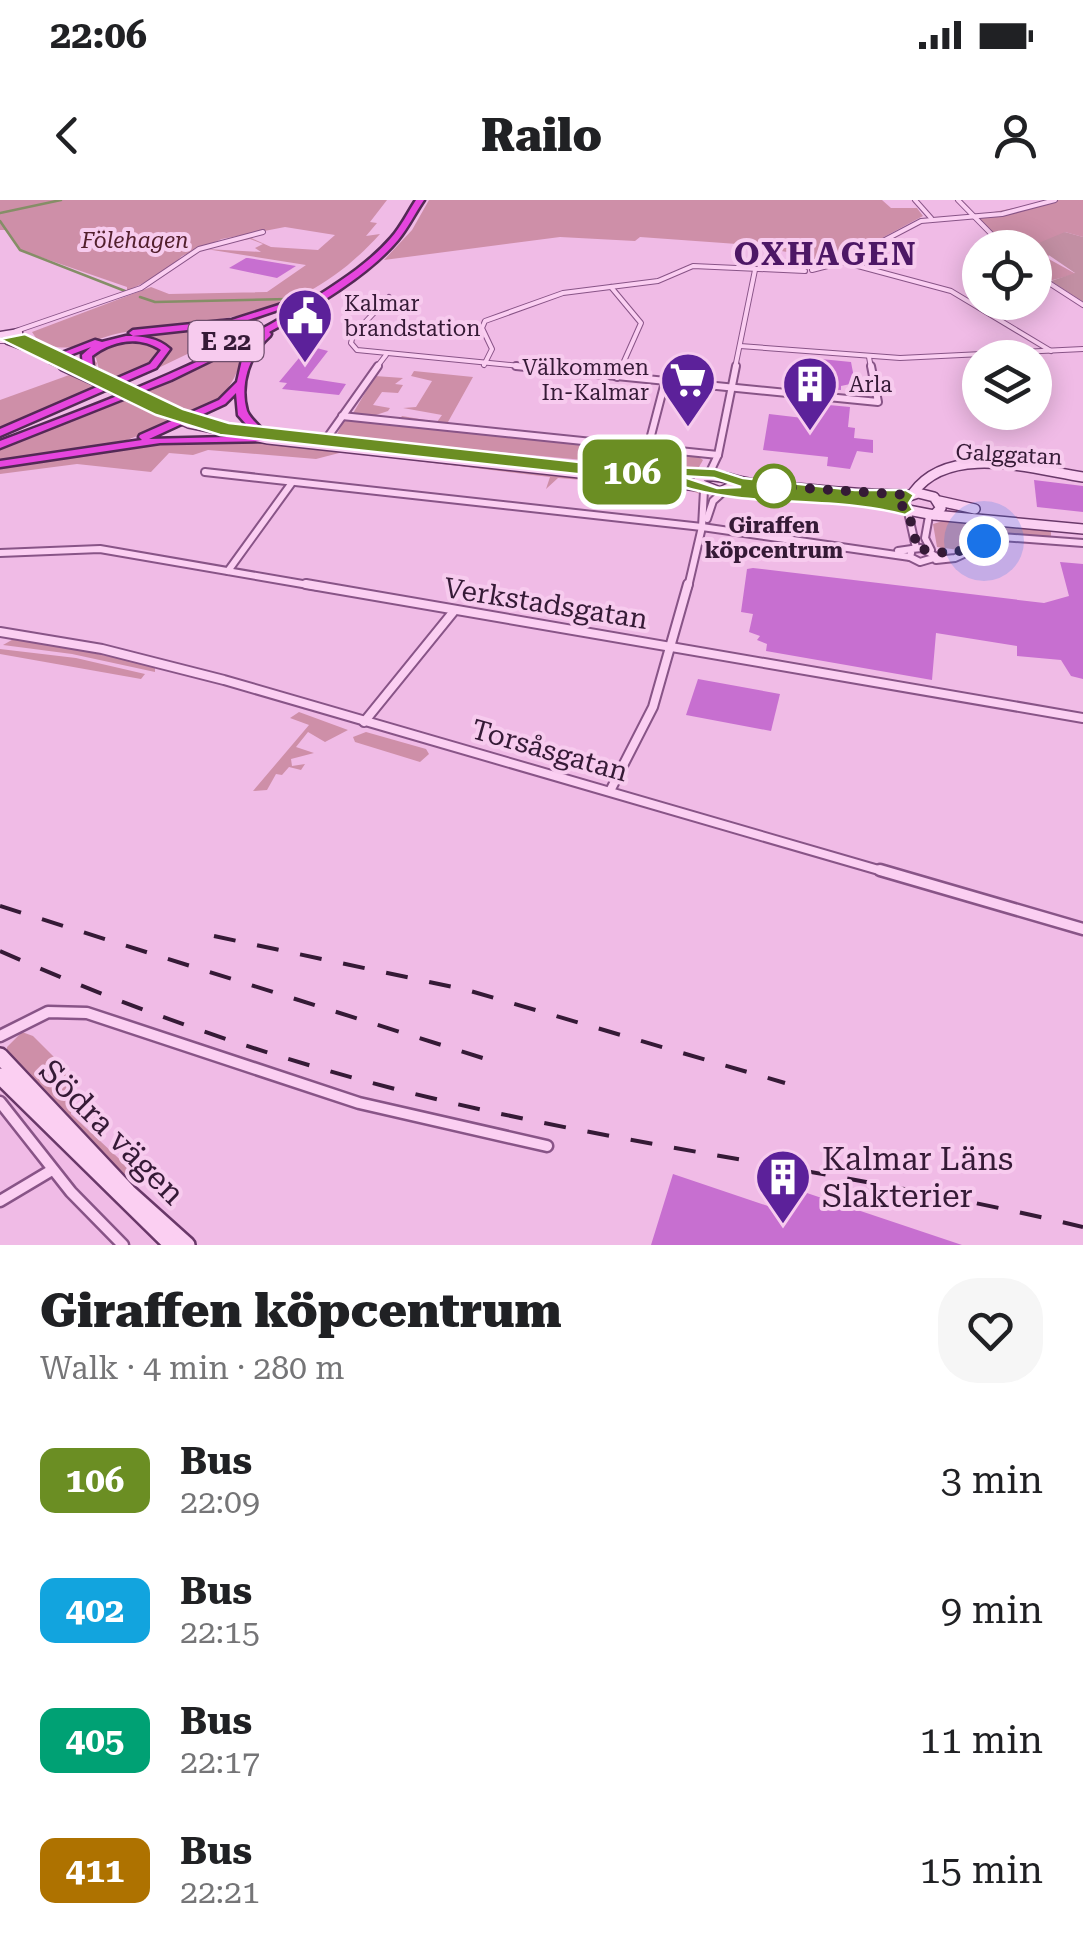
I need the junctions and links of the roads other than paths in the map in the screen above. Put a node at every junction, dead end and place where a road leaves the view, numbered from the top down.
1 (410, 200) edge
2 (420, 200) edge
3 (915, 200) edge
4 (958, 200) edge
5 (1055, 200) edge
6 (974, 216) junction
7 (932, 218) junction
8 (988, 230) edge
9 (263, 232) dead end
10 (842, 262) junction
11 (755, 270) junction
12 (1052, 285) edge
13 (611, 287) junction
14 (390, 297) dead end
15 (308, 298) junction
16 (1083, 305) edge
17 (299, 311) junction
18 (0, 326) edge
19 (18, 334) junction
20 (2, 338) edge
21 (1030, 340) edge
22 (740, 346) junction
23 (95, 348) junction
24 (1083, 349) edge
25 (30, 350) junction
26 (1052, 352) edge
27 (962, 354) edge
28 (386, 355) junction
29 (870, 357) junction
30 (59, 358) junction
31 (484, 365) junction
32 (88, 373) junction
33 (617, 378) junction
34 (665, 382) junction
35 (241, 384) junction
36 (732, 388) junction
37 (147, 402) junction
38 (342, 416) junction
39 (185, 418) junction
40 (263, 435) junction
41 (0, 439) edge
42 (323, 442) junction
43 (110, 446) junction
44 (648, 447) junction
45 (718, 456) junction
46 (0, 464) edge
47 (205, 472) dead end
48 (934, 472) junction
49 (707, 474) junction
50 (1083, 477) edge
51 (730, 478) junction
52 (290, 484) junction
53 (701, 488) junction
54 (725, 492) junction
55 (910, 494) junction
56 (937, 499) junction
57 (906, 511) junction
58 (932, 515) junction
59 (1083, 526) edge
60 (702, 527) junction
61 (1083, 543) edge
62 (913, 552) junction
63 (0, 553) edge
64 (934, 554) junction
65 (228, 571) junction
66 (454, 611) junction
67 (0, 632) edge
68 (672, 647) junction
69 (1083, 718) edge
70 (364, 722) junction
71 (610, 790) junction
72 (1083, 929) edge
73 (0, 1036) edge
74 (0, 1056) edge
75 (0, 1076) edge
76 (0, 1102) edge
77 (547, 1146) dead end
78 (52, 1170) junction
79 (0, 1201) edge
80 (123, 1245) edge
81 (172, 1245) edge
82 (186, 1245) edge

1 - 15 highway, E 22
2 - 17 highway, E 22
3 - 7 street
4 - 6 street
5 - 6 street
6 - 7 street
6 - 8 street
7 - 10 street
9 - 19 street
10 - 11 street
10 - 21 street
11 - 13 street
11 - 22 street
12 - 16 street
13 - 31 street
13 - 33 street
14 - 28 street
15 - 30 highway
15 - 41 highway, E 22
17 - 35 highway
17 - 41 highway, E 22
18 - 19 main road
19 - 20 main road
19 - 30 main road
20 - 25 main road
22 - 29 street
22 - 36 street
23 - 30 highway
23 - 32 highway
23 - 41 highway
24 - 26 street
25 - 30 main road
25 - 32 main road
27 - 29 street
28 - 31 street
28 - 38 street
29 - 36 street
30 - 32 main road
31 - 33 street
32 - 37 main road, bridge
32 - 37 main road, bridge
33 - 34 street
34 - 36 street
34 - 44 street
35 - 39 highway
35 - 40 highway
36 - 45 street
37 - 39 main road
38 - 42 street
38 - 44 street
39 - 40 main road
39 - 43 highway
40 - 42 main road
40 - 43 highway
42 - 49 main road
42 - 53 main road
43 - 46 highway
44 - 45 street
45 - 49 street
45 - 51 street
47 - 52 street
48 - 50 main road, Galggatan
48 - 55 main road, Galggatan
48 - 56 main road, Galggatan
49 - 51 main road
49 - 53 main road
51 - 54 main road
51 - 55 main road
52 - 60 street
52 - 65 street
53 - 54 main road
53 - 60 street
54 - 57 main road
54 - 60 street
55 - 56 main road
55 - 57 main road
56 - 58 main road, Galggatan
56 - 59 main road
57 - 58 main road
57 - 62 street
58 - 59 main road
58 - 64 street
60 - 62 street
60 - 68 street
61 - 64 street
62 - 64 street
62 - 64 street
63 - 65 street, Verkstadsgatan
65 - 66 street, Verkstadsgatan
66 - 68 street, Verkstadsgatan
66 - 70 street
67 - 70 street, Torsåsgatan
68 - 69 street, Verkstadsgatan
68 - 71 street
70 - 71 street, Torsåsgatan
71 - 72 street, Torsåsgatan
73 - 77 street
74 - 82 main road, Södra vägen
75 - 81 main road, Södra vägen
76 - 78 street
78 - 79 street
78 - 80 street

